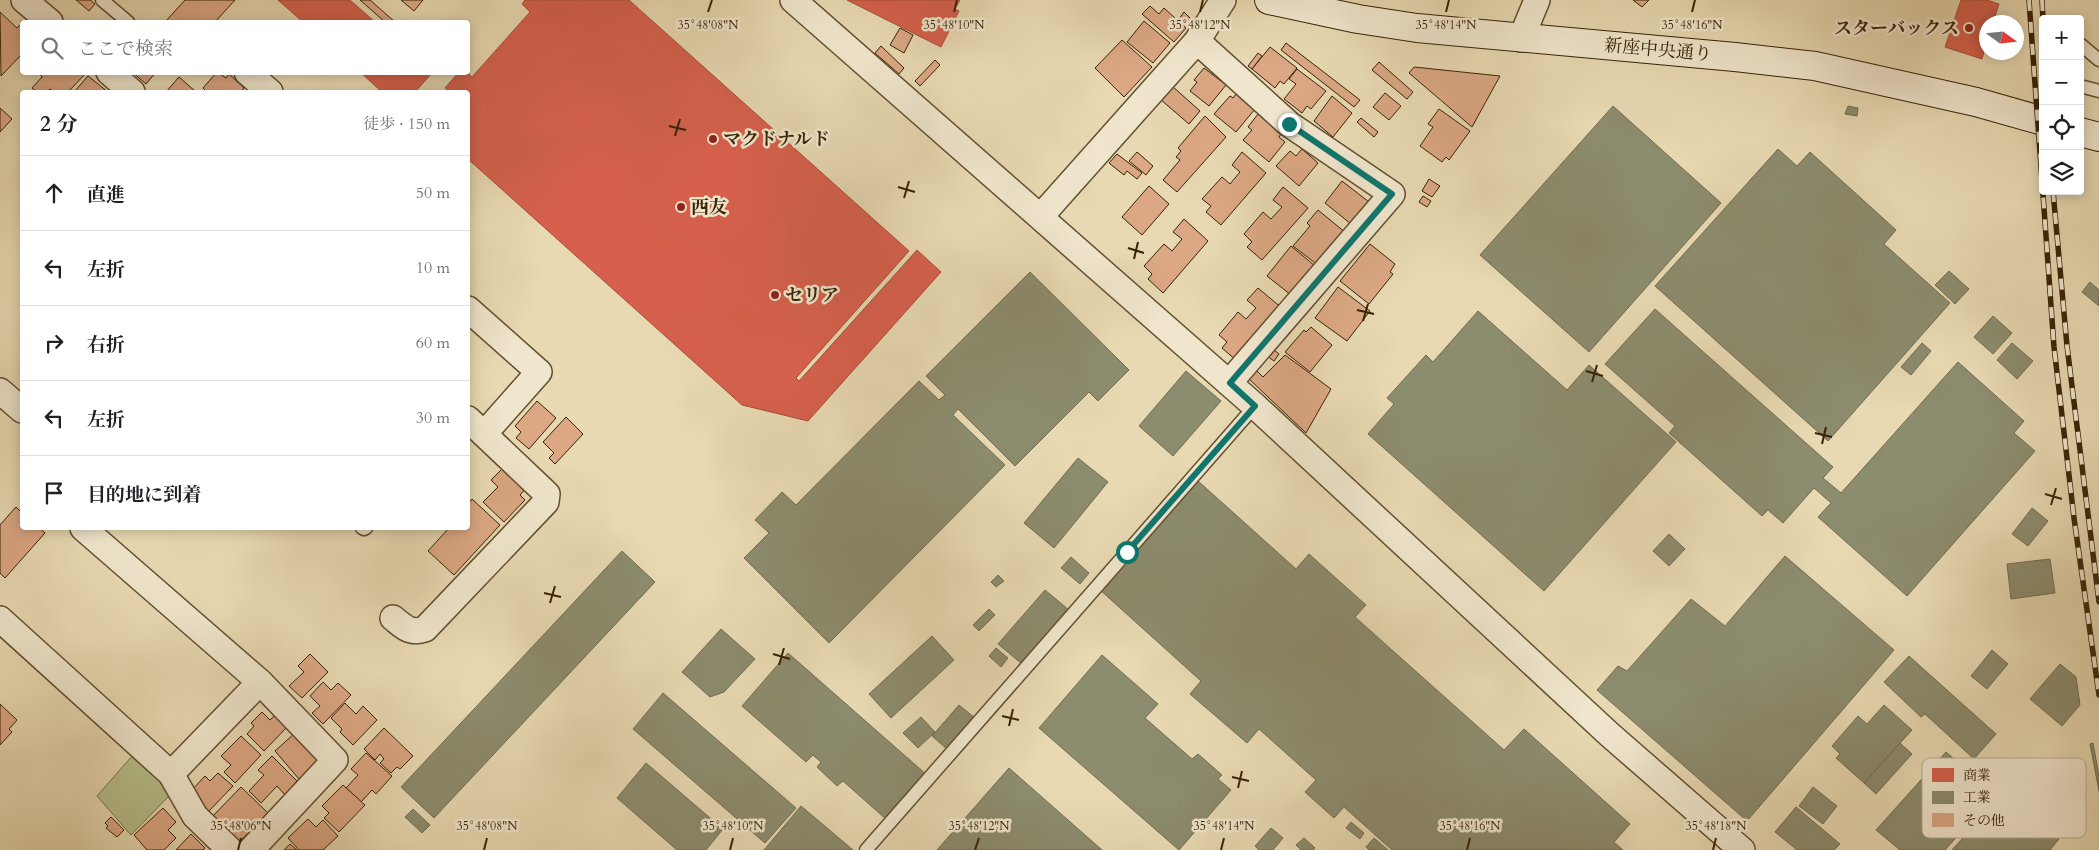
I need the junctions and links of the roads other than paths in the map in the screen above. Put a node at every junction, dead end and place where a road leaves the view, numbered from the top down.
1 (24, 0) edge
2 (102, 0) edge
3 (793, 0) edge
4 (1224, 0) edge
5 (1537, 0) edge
6 (1283, 1) edge
7 (48, 20) edge
8 (126, 20) edge
9 (1521, 39) junction
10 (1196, 41) junction
11 (2084, 47) edge
12 (2099, 60) edge
13 (112, 75) edge
14 (250, 75) edge
15 (2084, 87) edge
16 (130, 90) edge
17 (268, 90) edge
18 (2099, 91) edge
19 (2039, 120) edge
20 (2084, 133) edge
21 (2099, 137) edge
22 (1041, 216) junction
23 (470, 311) edge
24 (1230, 383) junction
25 (0, 391) edge
26 (1255, 406) junction
27 (20, 408) edge
28 (476, 427) edge
29 (85, 530) edge
30 (393, 618) dead end
31 (0, 619) edge
32 (260, 682) junction
33 (172, 774) junction
34 (230, 850) edge
35 (251, 850) edge
36 (866, 850) edge
37 (1742, 850) edge

1 - 7 street
2 - 8 lane
3 - 22 street
4 - 10 street
5 - 9 street
6 - 9 street, 新座中央通り
9 - 19 street, 新座中央通り
10 - 22 street
10 - 24 street
11 - 12 lane
13 - 16 street
14 - 17 street
15 - 18 lane
20 - 21 street
22 - 24 street
23 - 28 street
24 - 26 street
25 - 27 street
26 - 36 lane
26 - 37 street
28 - 30 street
29 - 32 street
31 - 33 street
32 - 33 street
32 - 35 street
33 - 34 street

